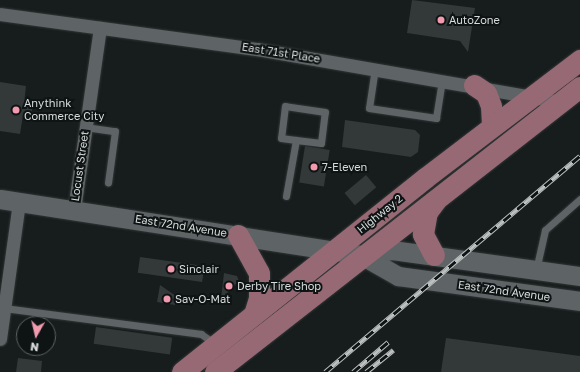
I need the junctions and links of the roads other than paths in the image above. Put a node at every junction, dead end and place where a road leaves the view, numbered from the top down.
1 (0, 14) edge
2 (100, 28) junction
3 (580, 60) edge
4 (369, 68) junction
5 (442, 81) junction
6 (474, 85) junction
7 (580, 87) edge
8 (532, 96) junction
9 (560, 102) junction
10 (492, 126) junction
11 (85, 127) junction
12 (296, 140) junction
13 (108, 184) dead end
14 (443, 191) junction
15 (286, 196) dead end
16 (0, 199) edge
17 (580, 199) edge
18 (19, 202) junction
19 (74, 210) junction
20 (238, 235) junction
21 (335, 251) junction
22 (361, 254) junction
23 (434, 255) junction
24 (536, 270) junction
25 (5, 274) edge
26 (580, 276) edge
27 (580, 301) edge
28 (4, 308) junction
29 (254, 314) junction
30 (0, 339) edge
31 (216, 344) junction
32 (182, 372) edge
33 (215, 372) edge

1 - 2 street, East 71st Place
2 - 4 street, East 71st Place
2 - 11 street, Locust Street
3 - 8 main road, Highway 2
4 - 5 street, East 71st Place
4 - 5 lane
5 - 6 street, East 71st Place
6 - 8 street, East 71st Place
6 - 10 main road
7 - 9 main road, Highway 2
8 - 9 street, East 71st Place
8 - 10 main road, Highway 2
9 - 14 main road, Highway 2
10 - 21 main road, Highway 2
11 - 13 lane
11 - 19 street, Locust Street
12 - 12 lane
12 - 15 lane
14 - 22 main road, Highway 2
14 - 23 main road
16 - 18 main road, East 72nd Avenue
17 - 24 lane
18 - 19 main road, East 72nd Avenue
18 - 25 street
19 - 20 main road, East 72nd Avenue
20 - 21 main road, East 72nd Avenue
20 - 29 main road
21 - 22 main road, East 72nd Avenue
21 - 29 main road, Highway 2
22 - 23 main road, East 72nd Avenue
22 - 27 main road, East 72nd Avenue
22 - 33 main road, Highway 2
23 - 24 main road, East 72nd Avenue
24 - 26 main road, East 72nd Avenue
25 - 28 street
28 - 30 street
28 - 31 lane
29 - 31 main road, Highway 2
31 - 32 main road, Highway 2

